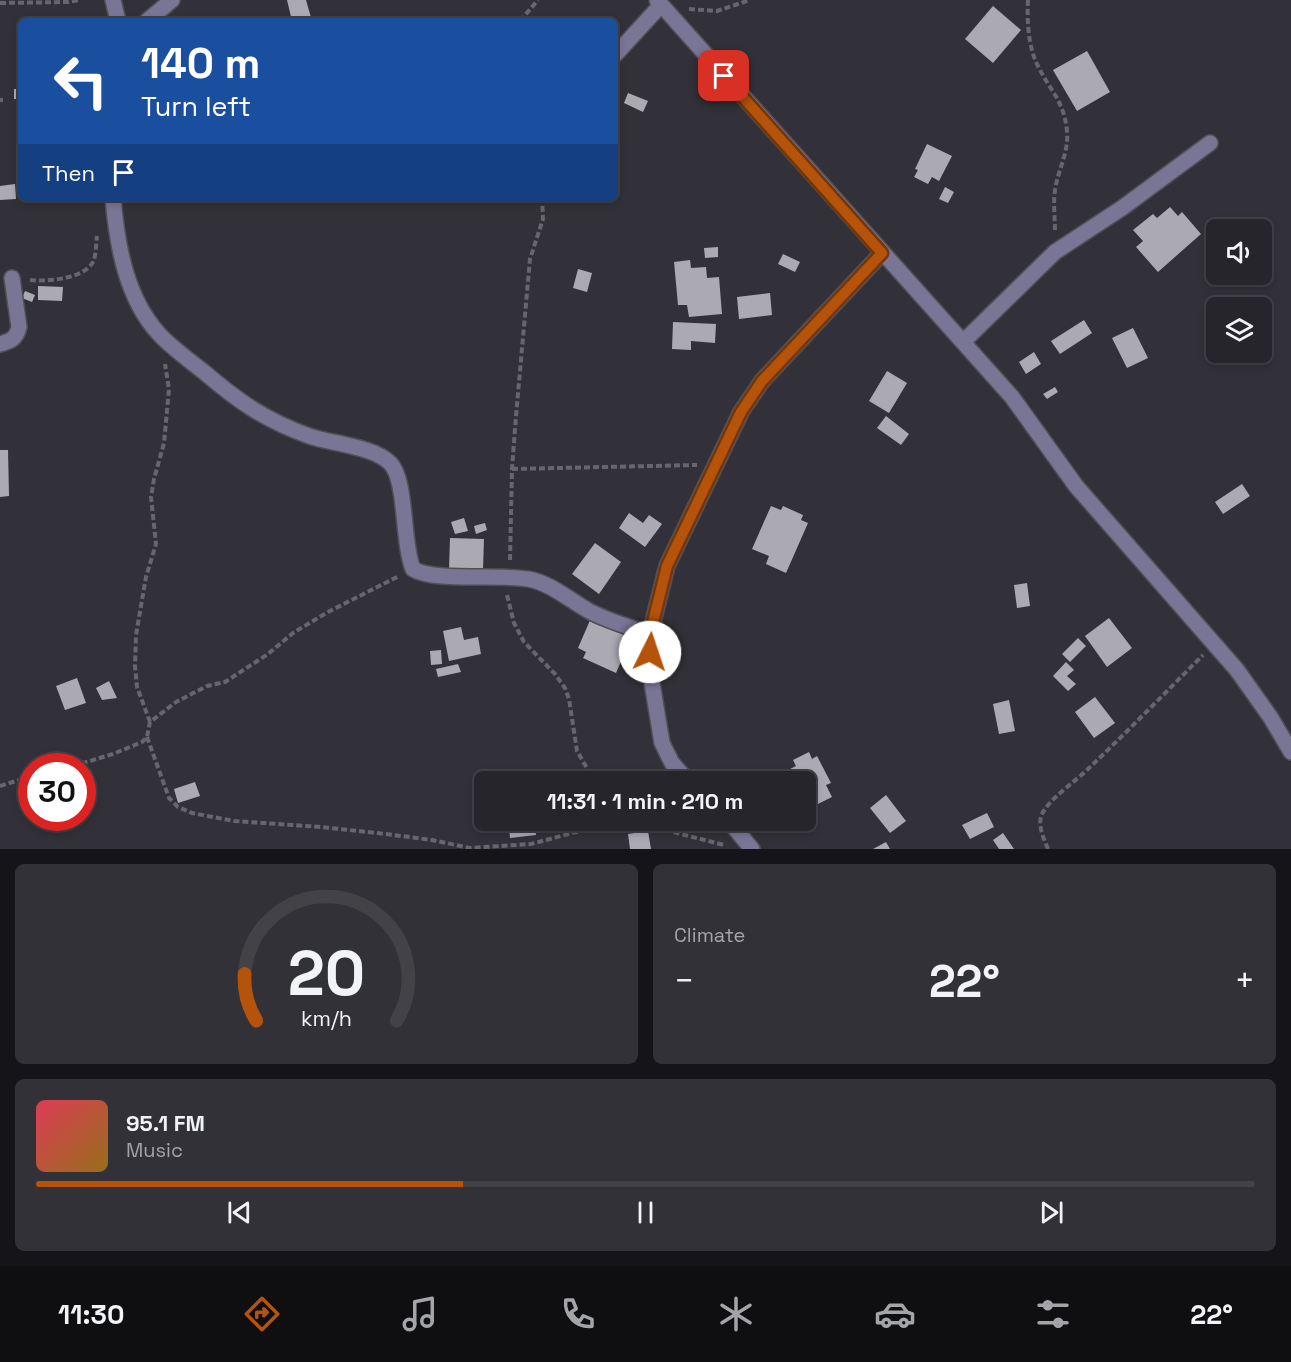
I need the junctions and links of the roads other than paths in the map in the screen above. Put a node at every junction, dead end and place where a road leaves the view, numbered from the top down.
1 (113, 0) edge
2 (172, 0) edge
3 (659, 2) edge
4 (117, 18) edge
5 (151, 18) edge
6 (618, 51) edge
7 (1210, 143) dead end
8 (112, 201) edge
9 (882, 253) junction
10 (12, 278) road end
11 (964, 341) junction
12 (0, 344) edge
13 (650, 634) junction
14 (1291, 752) edge
15 (679, 771) edge
16 (737, 831) edge
17 (752, 849) edge

1 - 4 street
2 - 5 street
3 - 6 street
3 - 9 street
7 - 11 street
8 - 13 street
9 - 11 street
9 - 13 street
10 - 12 street
11 - 14 street
13 - 15 street
16 - 17 street

